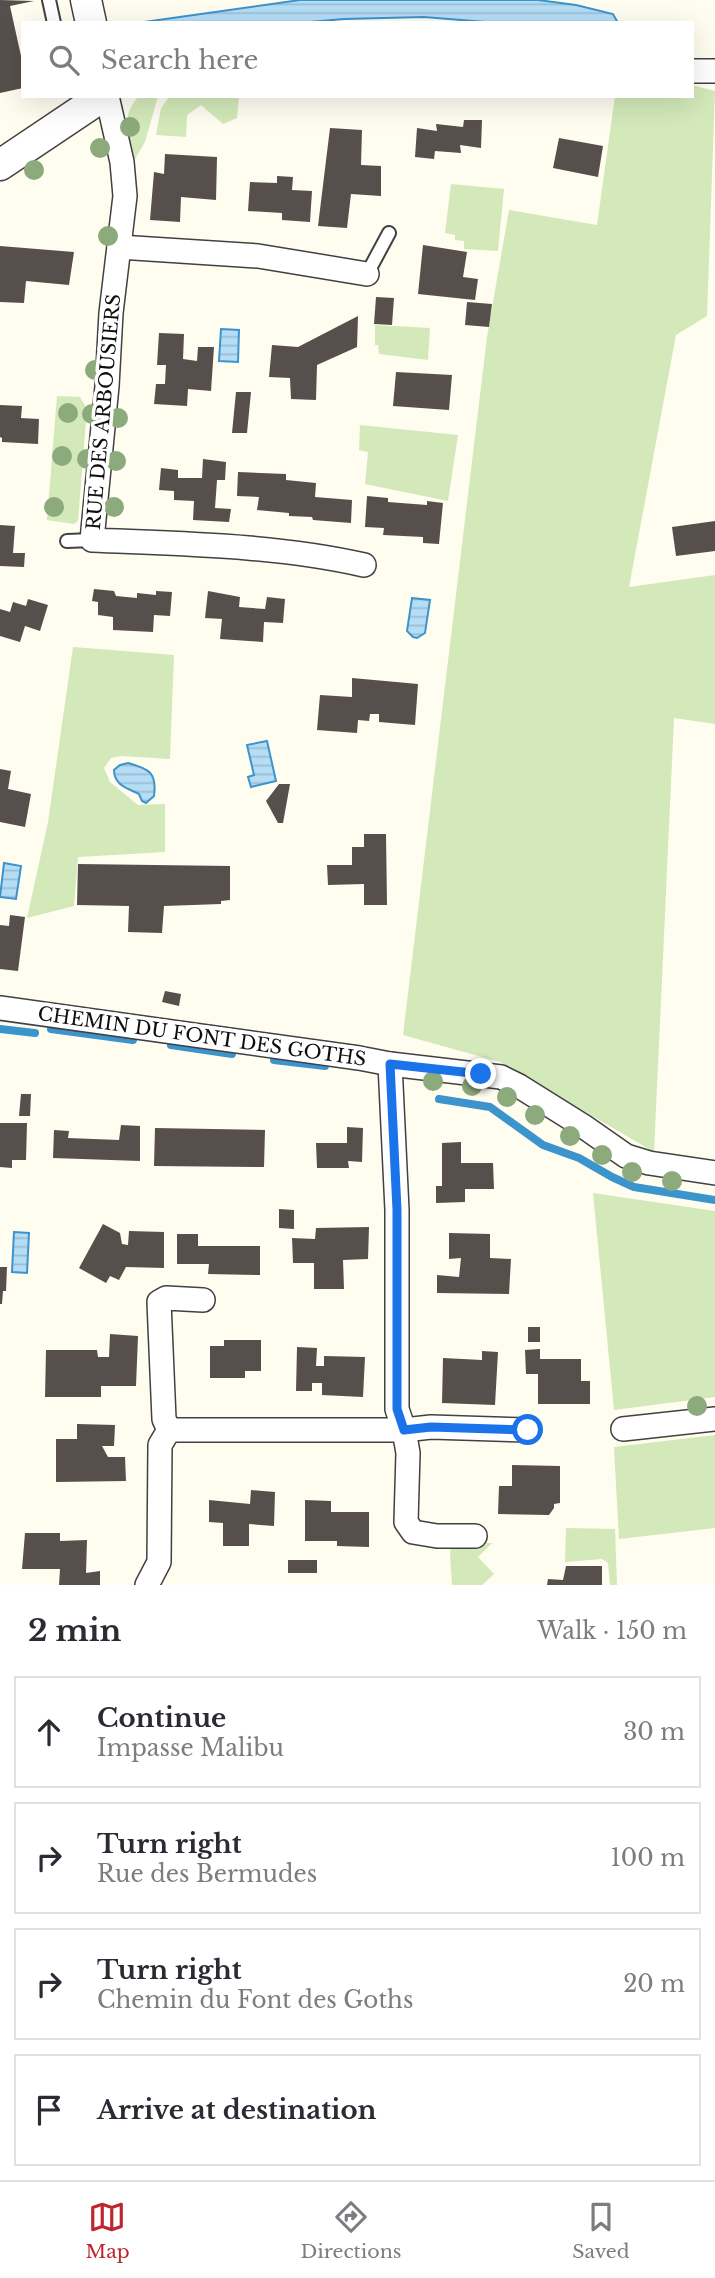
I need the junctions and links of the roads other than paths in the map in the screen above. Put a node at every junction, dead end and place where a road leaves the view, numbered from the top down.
1 (49, 0) edge
2 (86, 0) edge
3 (54, 21) edge
4 (91, 21) edge
5 (694, 71) edge
6 (715, 71) edge
7 (102, 98) edge
8 (106, 98) edge
9 (0, 165) edge
10 (389, 233) dead end
11 (119, 247) junction
12 (367, 274) joint
13 (92, 540) junction
14 (67, 541) dead end
15 (364, 565) dead end
16 (0, 1008) edge
17 (390, 1064) junction
18 (715, 1173) edge
19 (203, 1300) dead end
20 (715, 1419) edge
21 (623, 1429) dead end
22 (169, 1430) junction
23 (404, 1430) junction
24 (528, 1430) dead end
25 (475, 1536) dead end
26 (147, 1585) edge

1 - 3 lane
2 - 4 street
5 - 6 street
7 - 9 street
8 - 11 street, RUE DES ARBOUSIERS
10 - 12 lane
11 - 12 street
11 - 13 street, RUE DES ARBOUSIERS
13 - 14 lane
13 - 15 street, RUE DES ARBOUSIERS
16 - 17 street, CHEMIN DU FONT DES GOTHS
17 - 18 street, CHEMIN DU FONT DES GOTHS
17 - 23 street
19 - 22 street
20 - 21 street
22 - 23 street
22 - 26 street
23 - 24 street
23 - 25 street

